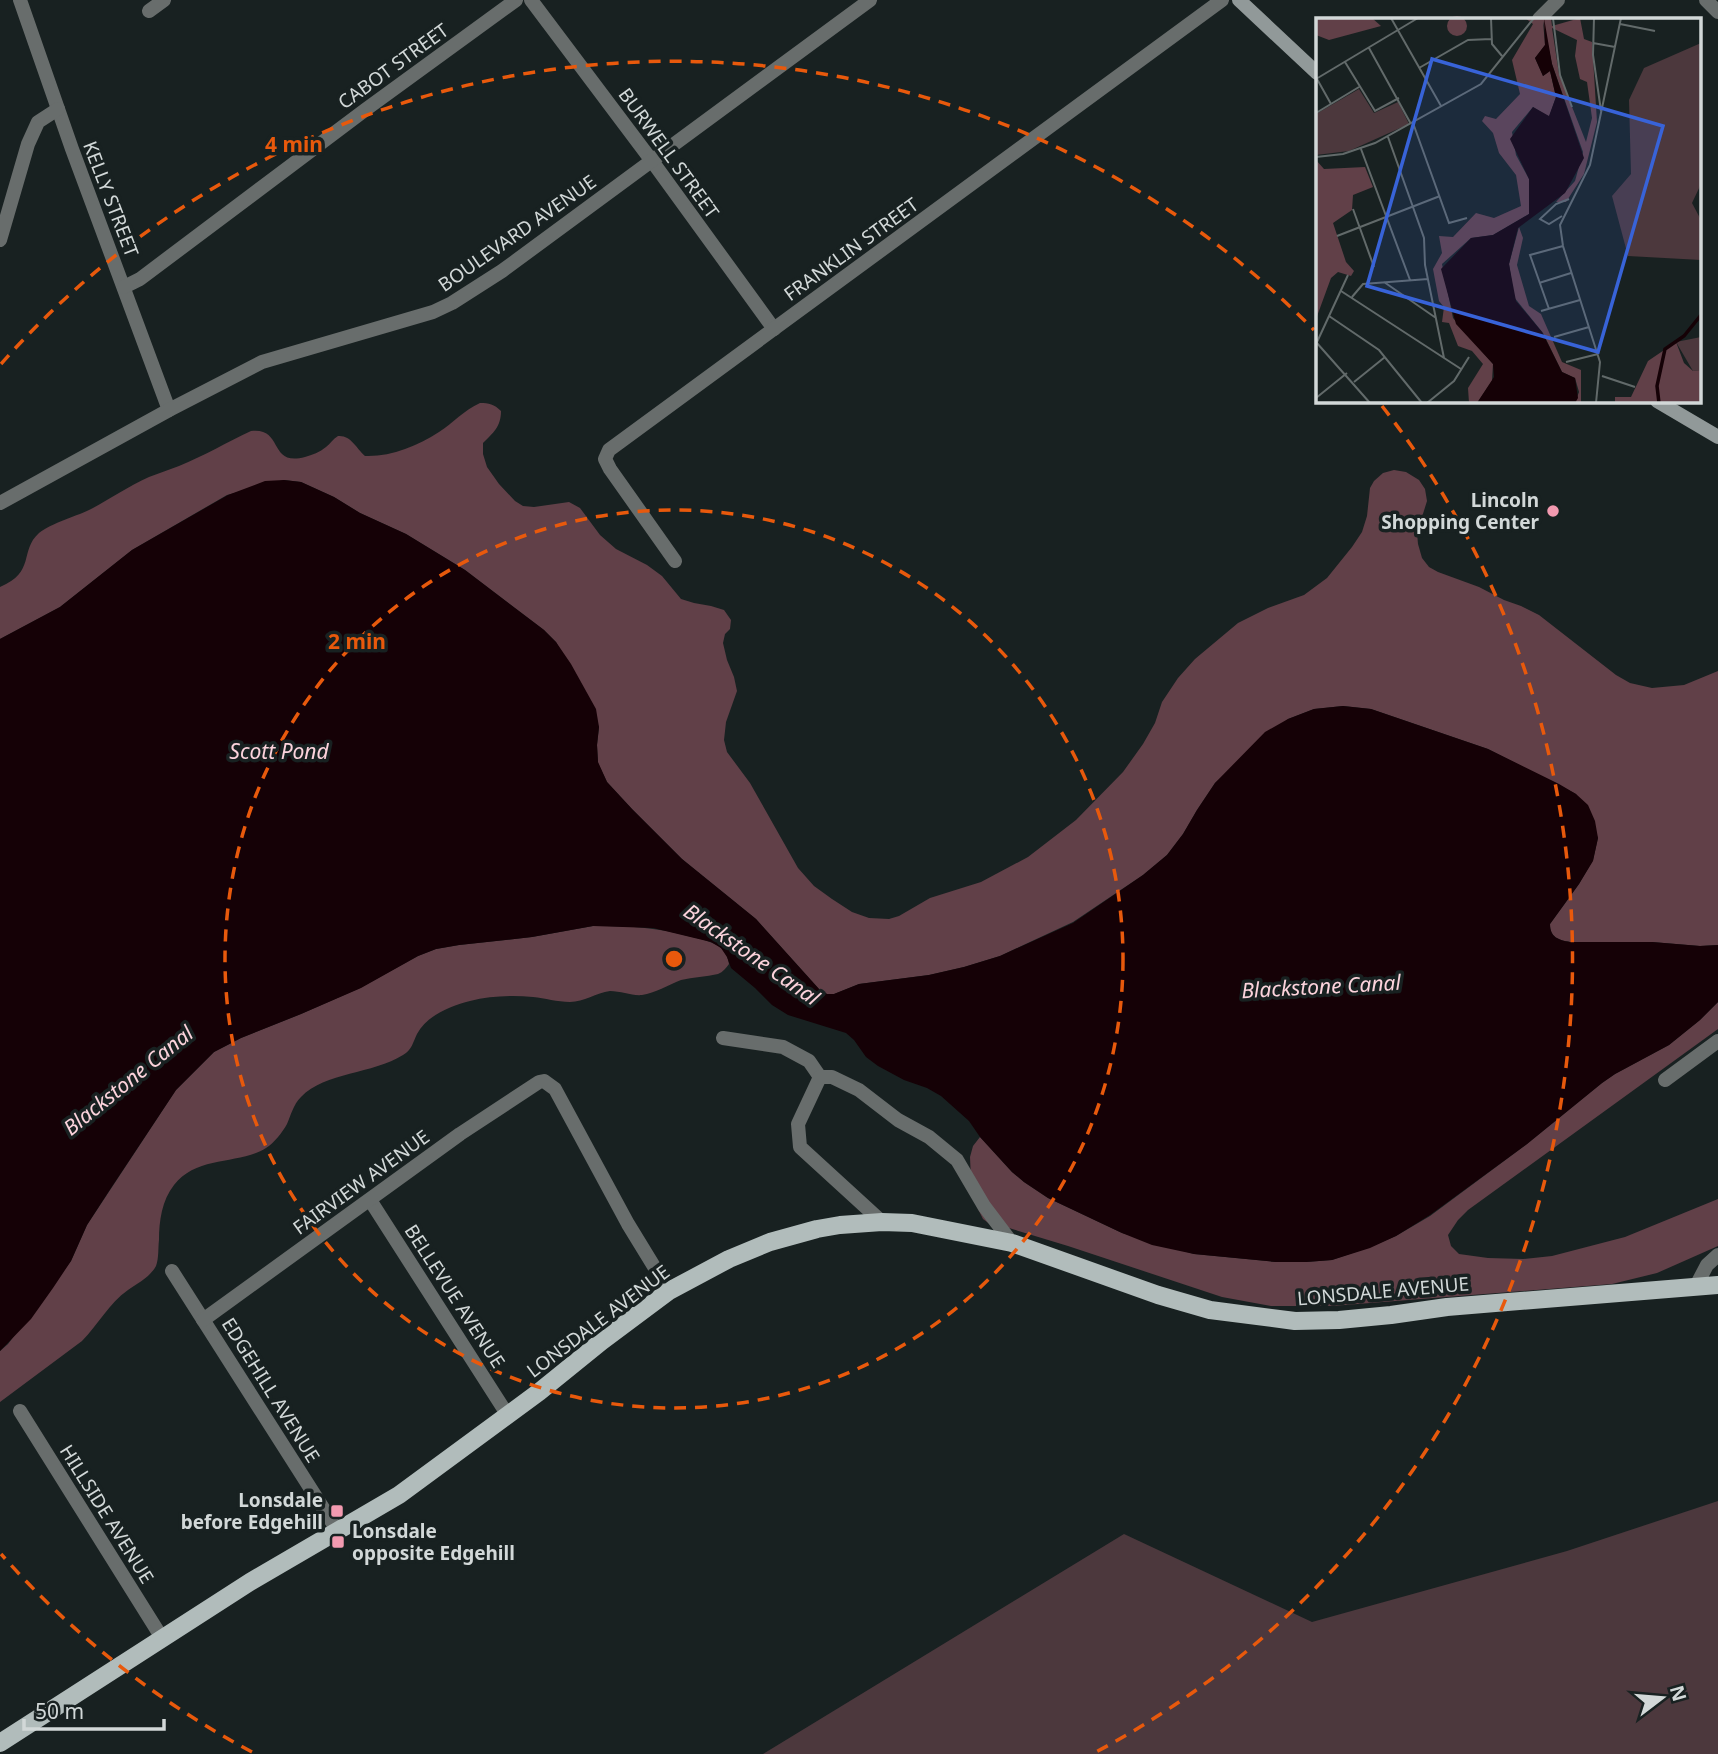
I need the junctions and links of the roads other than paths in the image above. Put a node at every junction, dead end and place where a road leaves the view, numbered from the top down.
1 (19, 0) edge
2 (164, 0) edge
3 (516, 0) edge
4 (531, 0) edge
5 (870, 0) edge
6 (1222, 0) edge
7 (1240, 0) edge
8 (1558, 0) edge
9 (1706, 0) edge
10 (149, 11) dead end
11 (1718, 12) edge
12 (1540, 18) edge
13 (1316, 72) edge
14 (58, 109) junction
15 (652, 161) junction
16 (0, 240) edge
17 (124, 287) junction
18 (775, 329) junction
19 (1659, 402) edge
20 (169, 410) junction
21 (1718, 437) edge
22 (0, 503) edge
23 (675, 561) dead end
24 (723, 1038) dead end
25 (1718, 1041) edge
26 (820, 1077) junction
27 (1665, 1080) dead end
28 (370, 1200) junction
29 (882, 1222) junction
30 (1012, 1243) junction
31 (1718, 1255) edge
32 (172, 1271) dead end
33 (1718, 1285) edge
34 (1696, 1286) junction
35 (669, 1291) junction
36 (203, 1320) junction
37 (20, 1411) dead end
38 (507, 1414) junction
39 (337, 1530) junction
40 (162, 1638) junction
41 (0, 1743) edge

1 - 14 street, KELLY STREET
2 - 10 street
3 - 17 street, CABOT STREET
4 - 15 street, BURWELL STREET
5 - 15 street, BOULEVARD AVENUE
6 - 18 street, FRANKLIN STREET
7 - 13 main road
8 - 12 street
9 - 11 street
14 - 16 street
14 - 17 street, KELLY STREET
15 - 18 street, BURWELL STREET
15 - 20 street, BOULEVARD AVENUE
17 - 20 street, KELLY STREET
18 - 23 street, FRANKLIN STREET
19 - 21 main road
20 - 22 street, BOULEVARD AVENUE
24 - 26 street
25 - 27 street
26 - 29 street
26 - 30 street
28 - 35 street, FAIRVIEW AVENUE
28 - 36 street, FAIRVIEW AVENUE
28 - 38 street, BELLEVUE AVENUE
29 - 30 main road, LONSDALE AVENUE
29 - 35 main road, LONSDALE AVENUE
30 - 34 main road, LONSDALE AVENUE
31 - 34 street
32 - 36 street, EDGEHILL AVENUE
33 - 34 main road, LONSDALE AVENUE
35 - 38 main road, LONSDALE AVENUE
36 - 39 street, EDGEHILL AVENUE
37 - 40 street, HILLSIDE AVENUE
38 - 39 main road, LONSDALE AVENUE
39 - 40 main road, LONSDALE AVENUE
40 - 41 main road, LONSDALE AVENUE

